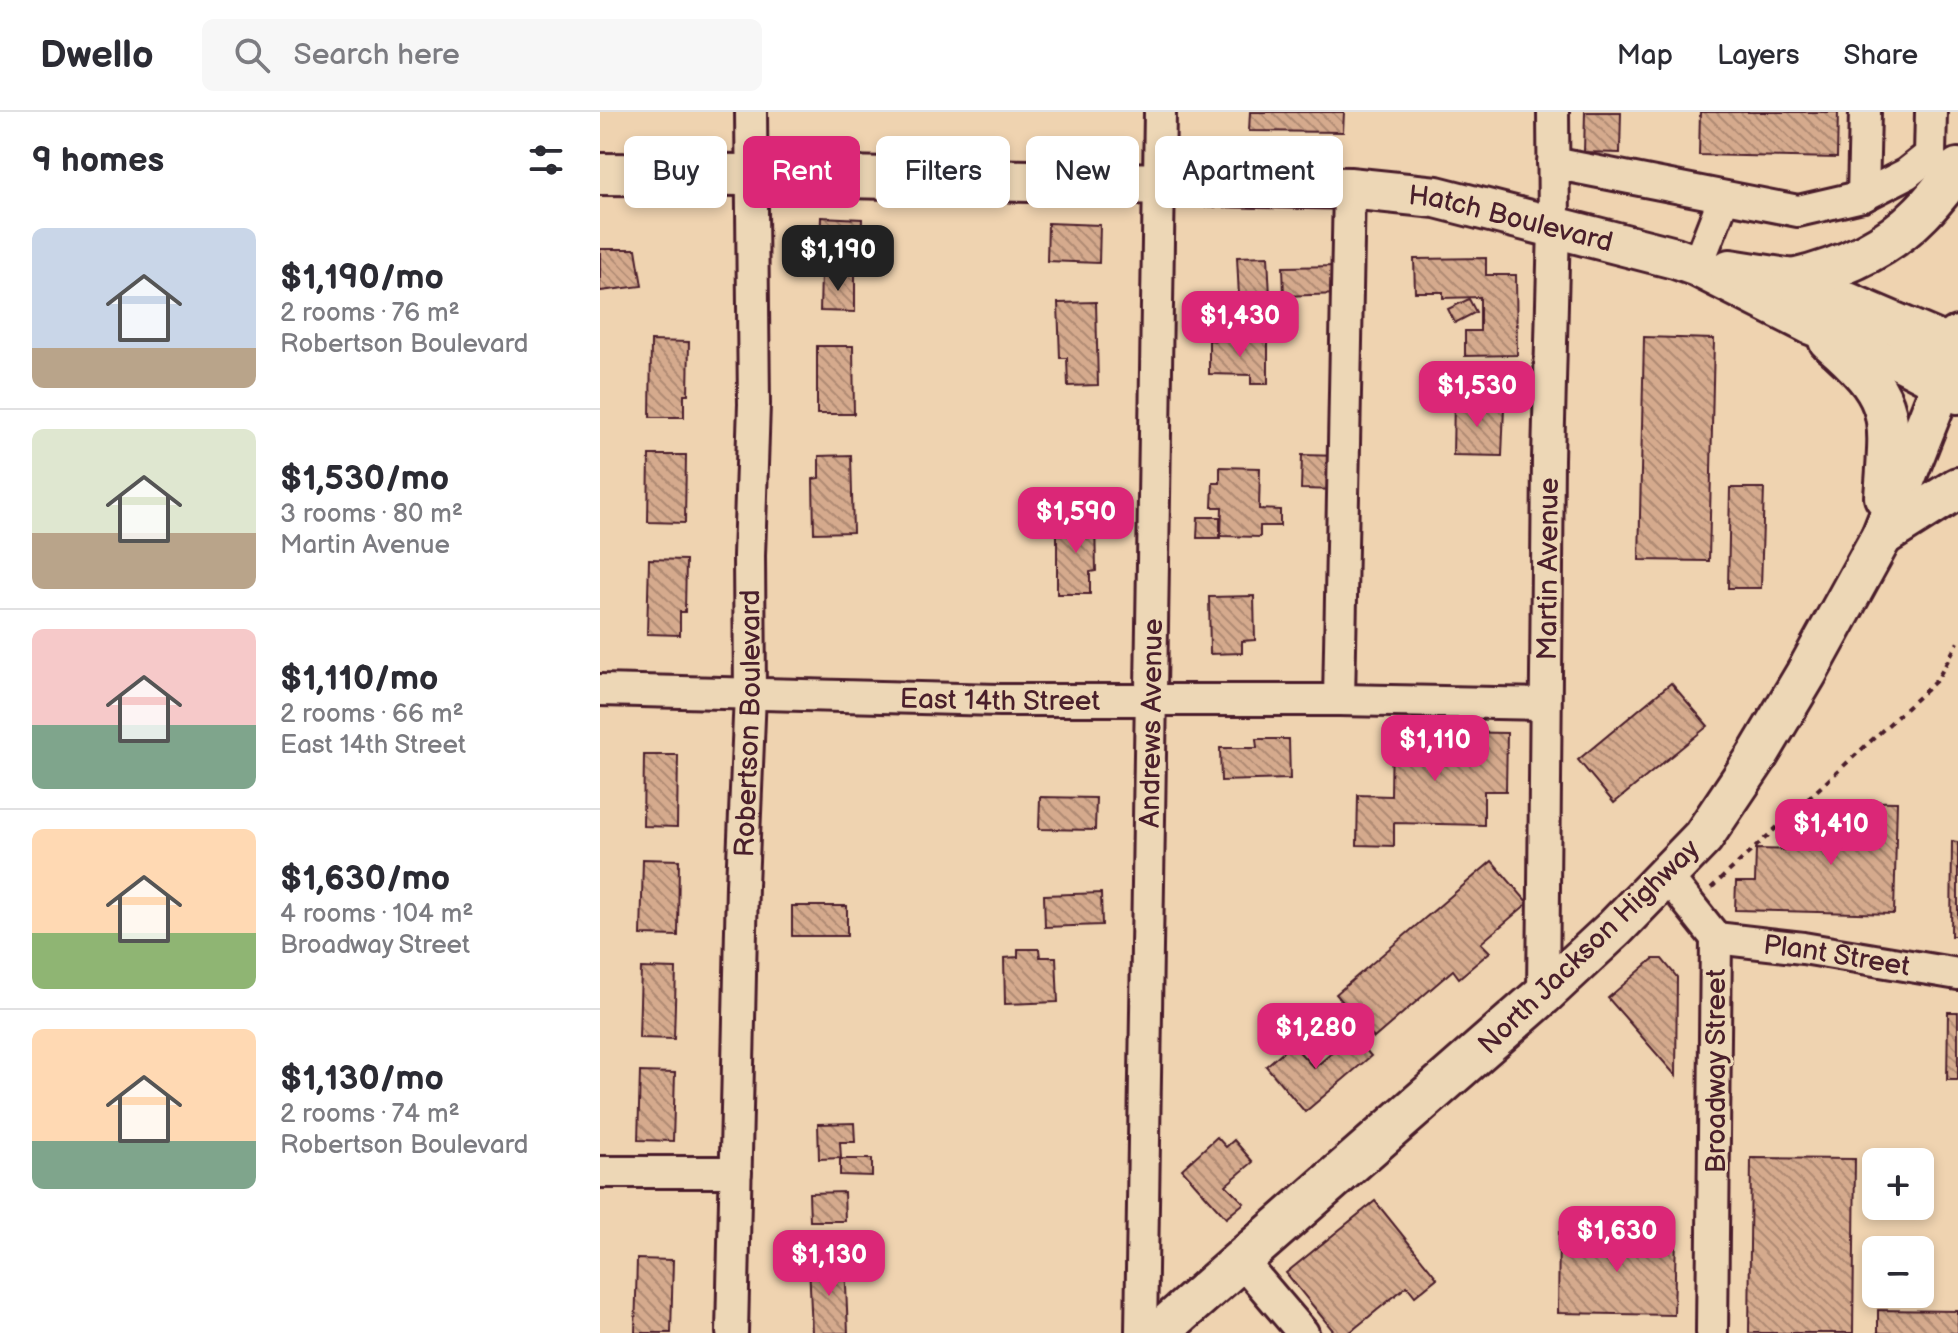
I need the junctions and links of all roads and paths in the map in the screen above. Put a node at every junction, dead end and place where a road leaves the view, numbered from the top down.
1 (751, 112) edge
2 (1160, 112) edge
3 (1553, 112) edge
4 (1865, 112) edge
5 (1931, 112) edge
6 (751, 136) edge
7 (1160, 136) edge
8 (1553, 154) junction
9 (1958, 169) edge
10 (600, 174) edge
11 (743, 175) edge
12 (860, 178) edge
13 (1155, 186) edge
14 (1343, 188) edge
15 (1349, 188) junction
16 (1863, 196) junction
17 (1724, 197) junction
18 (751, 208) edge
19 (1159, 208) edge
20 (1554, 226) junction
21 (1697, 266) junction
22 (1793, 280) junction
23 (1811, 324) junction
24 (1954, 362) edge
25 (1958, 488) edge
26 (1882, 536) junction
27 (1958, 642) edge
28 (600, 690) edge
29 (750, 694) junction
30 (1339, 700) junction
31 (1150, 701) junction
32 (1545, 704) junction
33 (1666, 875) junction
34 (1691, 906) junction
35 (1716, 938) junction
36 (1958, 974) edge
37 (1543, 995) junction
38 (600, 1172) edge
39 (736, 1172) junction
40 (1241, 1260) junction
41 (732, 1333) edge
42 (1141, 1333) edge
43 (1158, 1333) edge
44 (1303, 1333) edge
45 (1712, 1333) edge

1 - 6 street, Robertson Boulevard
2 - 7 street, Andrews Avenue
3 - 8 street, Martin Avenue
4 - 16 street
5 - 16 street
8 - 17 street
8 - 20 street, Martin Avenue
9 - 22 main road
10 - 11 main road, Hatch Boulevard
12 - 13 main road, Hatch Boulevard
14 - 15 main road, Hatch Boulevard
15 - 20 main road, Hatch Boulevard
15 - 30 street
16 - 17 street
17 - 21 street
18 - 29 street, Robertson Boulevard
19 - 31 street, Andrews Avenue
20 - 21 main road, Hatch Boulevard
20 - 32 street, Martin Avenue
21 - 22 main road, Hatch Boulevard
21 - 23 main road, Hatch Boulevard
22 - 24 main road, Hatch Boulevard
23 - 24 main road, Hatch Boulevard
23 - 26 main road
24 - 26 main road, North Jackson Highway
25 - 26 main road
26 - 33 main road, North Jackson Highway
27 - 34 path
28 - 29 street, East 14th Street
29 - 31 street, East 14th Street
29 - 39 street, Robertson Boulevard
30 - 31 street, East 14th Street
30 - 32 street, East 14th Street
31 - 42 street, Andrews Avenue
32 - 37 street, Martin Avenue
33 - 34 street, Broadway Street
33 - 37 main road, North Jackson Highway
34 - 35 street, Broadway Street
35 - 36 street, Plant Street
35 - 45 street, Broadway Street
37 - 40 main road, North Jackson Highway
38 - 39 street
39 - 41 street, Robertson Boulevard
40 - 43 main road, North Jackson Highway
40 - 44 street

